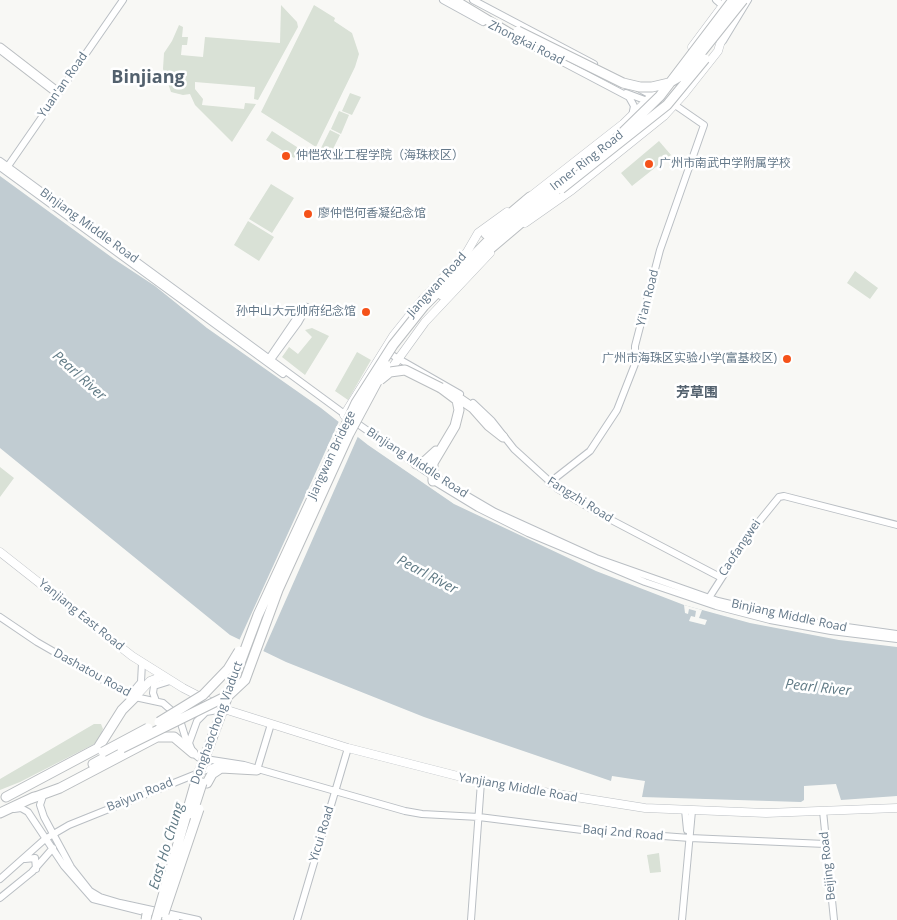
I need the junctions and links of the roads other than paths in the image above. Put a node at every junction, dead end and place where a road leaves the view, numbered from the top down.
1 (123, 0) edge
2 (443, 0) edge
3 (454, 0) edge
4 (460, 0) edge
5 (473, 0) edge
6 (716, 0) edge
7 (733, 0) edge
8 (738, 0) edge
9 (743, 0) edge
10 (748, 0) edge
11 (727, 5) edge
12 (518, 35) junction
13 (0, 48) edge
14 (718, 51) junction
15 (668, 78) junction
16 (630, 83) junction
17 (609, 85) junction
18 (639, 88) junction
19 (57, 92) junction
20 (633, 95) junction
21 (652, 100) junction
22 (675, 105) junction
23 (632, 116) junction
24 (623, 124) junction
25 (614, 132) junction
26 (636, 139) junction
27 (629, 145) junction
28 (0, 161) edge
29 (4, 168) edge
30 (530, 197) junction
31 (494, 221) junction
32 (514, 230) junction
33 (486, 234) junction
34 (500, 242) junction
35 (475, 253) junction
36 (426, 308) junction
37 (384, 350) junction
38 (397, 358) junction
39 (269, 360) junction
40 (441, 388) junction
41 (372, 390) junction
42 (344, 414) junction
43 (349, 423) junction
44 (358, 424) junction
45 (503, 437) junction
46 (444, 442) junction
47 (416, 464) junction
48 (433, 478) junction
49 (549, 483) junction
50 (897, 525) edge
51 (0, 552) edge
52 (720, 577) junction
53 (278, 590) junction
54 (708, 600) junction
55 (261, 616) junction
56 (0, 617) edge
57 (897, 634) edge
58 (897, 639) edge
59 (142, 663) junction
60 (163, 676) junction
61 (170, 681) junction
62 (132, 696) junction
63 (156, 701) junction
64 (224, 709) junction
65 (271, 724) junction
66 (348, 748) junction
67 (193, 753) junction
68 (230, 762) junction
69 (257, 770) junction
70 (481, 782) junction
71 (335, 791) junction
72 (43, 794) junction
73 (3, 798) edge
74 (894, 806) edge
75 (10, 809) junction
76 (689, 810) junction
77 (823, 811) junction
78 (0, 812) edge
79 (479, 817) junction
80 (54, 834) junction
81 (690, 838) junction
82 (45, 839) junction
83 (825, 844) junction
84 (53, 850) junction
85 (24, 859) junction
86 (36, 869) junction
87 (0, 878) edge
88 (0, 898) edge
89 (147, 914) edge
90 (166, 916) edge
91 (156, 920) edge
92 (176, 920) edge
93 (198, 920) edge
94 (298, 920) edge
95 (472, 920) edge
96 (682, 920) edge
97 (834, 920) edge

1 - 19 main road, Yuan'an Road
2 - 12 main road, Zhongkai Road
3 - 12 highway
4 - 12 highway
5 - 16 main road, Zhongkai Road
6 - 11 main road
7 - 35 highway, Inner Ring Road, bridge
8 - 11 main road, Jiangwan Road
9 - 12 highway, bridge
9 - 32 highway, Inner Ring Road, bridge
10 - 14 main road
11 - 14 main road, Jiangwan Road
11 - 15 main road, Jiangwan Road
11 - 21 main road
12 - 17 main road, Zhongkai Road
13 - 19 highway
14 - 22 main road, Jiangwan Road
15 - 16 main road
15 - 21 main road, Jiangwan Road
16 - 18 main road, Zhongkai Road
17 - 20 main road
17 - 23 main road
18 - 20 main road
18 - 21 main road, Zhongkai Road
19 - 29 main road, Yuan'an Road
20 - 21 main road
21 - 23 main road, Jiangwan Road
21 - 26 main road
22 - 26 main road, Jiangwan Road
22 - 49 main road, Yi'an Road
23 - 24 main road, Jiangwan Road
24 - 25 main road, Jiangwan Road
24 - 26 main road
25 - 27 main road
25 - 30 main road, Jiangwan Road
26 - 27 main road, Jiangwan Road
27 - 32 main road, Jiangwan Road
28 - 29 main road, Binjiang Middle Road
29 - 39 main road, Binjiang Middle Road
30 - 31 main road, Jiangwan Road
30 - 33 highway
31 - 33 highway
31 - 37 main road, Jiangwan Road
32 - 34 highway, Inner Ring Road
33 - 35 highway
34 - 36 highway
34 - 38 main road, Jiangwan Road
35 - 36 highway, Inner Ring Road
36 - 41 highway, Jiangwan Bridege, bridge
36 - 55 highway, Jiangwan Bridege, bridge
37 - 38 main road, Fangzhi Road
37 - 42 main road, Jiangwan Road
38 - 44 main road, Jiangwan Road
38 - 45 main road, Fangzhi Road
39 - 39 main road
39 - 42 main road, Binjiang Middle Road
39 - 43 main road, Binjiang Middle Road
40 - 41 highway, bridge
40 - 45 highway
40 - 46 highway
41 - 53 highway, Jiangwan Bridege, bridge
42 - 43 main road
42 - 44 main road, Binjiang Middle Road
43 - 44 main road
43 - 48 main road, Binjiang Middle Road
44 - 47 main road, Binjiang Middle Road
45 - 49 main road, Fangzhi Road
46 - 47 highway
46 - 48 highway
47 - 48 main road, Binjiang Middle Road
48 - 54 main road, Binjiang Middle Road
49 - 52 main road, Fangzhi Road
50 - 52 main road, Caofangwei
51 - 59 main road, Yanjiang East Road
52 - 54 main road, Caofangwei
53 - 55 highway, Jiangwan Bridege, bridge
53 - 72 highway, bridge
54 - 57 main road, Binjiang Middle Road
54 - 58 main road, Binjiang Middle Road
55 - 73 highway, bridge
55 - 90 highway, Donghaochong Viaduct, bridge
55 - 91 highway, Donghaochong Viaduct, bridge
56 - 62 main road, Dashatou Road
59 - 60 main road, Yanjiang East Road
59 - 62 main road
60 - 61 main road, Yanjiang Middle Road
60 - 62 main road
61 - 63 main road
61 - 64 main road, Yanjiang Middle Road
62 - 63 main road, Dashatou Road
62 - 73 highway
63 - 67 main road, Dashatou Road
64 - 65 main road, Yanjiang Middle Road
64 - 67 main road
65 - 66 main road, Yanjiang Middle Road
65 - 69 main road
66 - 70 main road, Yanjiang Middle Road
66 - 71 main road, Yicui Road
67 - 68 main road, Baqi 2nd Road
67 - 72 highway
68 - 69 main road, Baqi 2nd Road
68 - 80 main road, Baiyun Road
69 - 71 main road, Baqi 2nd Road
69 - 90 highway, bridge
70 - 76 main road, Yanjiang Middle Road
70 - 79 main road
71 - 79 main road, Baqi 2nd Road
71 - 94 main road, Yicui Road
72 - 75 highway
72 - 80 main road
74 - 77 main road, Yanjiang Middle Road
75 - 78 highway
75 - 82 main road
76 - 77 main road, Yanjiang Middle Road
76 - 81 main road
77 - 83 main road, Beijing Road
79 - 81 main road, Baqi 2nd Road
79 - 95 main road
80 - 82 main road, Baiyun Road
80 - 84 main road
80 - 89 main road
81 - 83 main road, Baqi 2nd Road
81 - 96 main road
82 - 84 main road
82 - 85 main road, Baiyun Road
83 - 97 main road, Beijing Road
84 - 86 main road
84 - 89 main road
85 - 86 main road
85 - 87 main road, Baiyun Road
86 - 88 main road
89 - 90 main road, bridge
90 - 92 main road
90 - 93 main road

